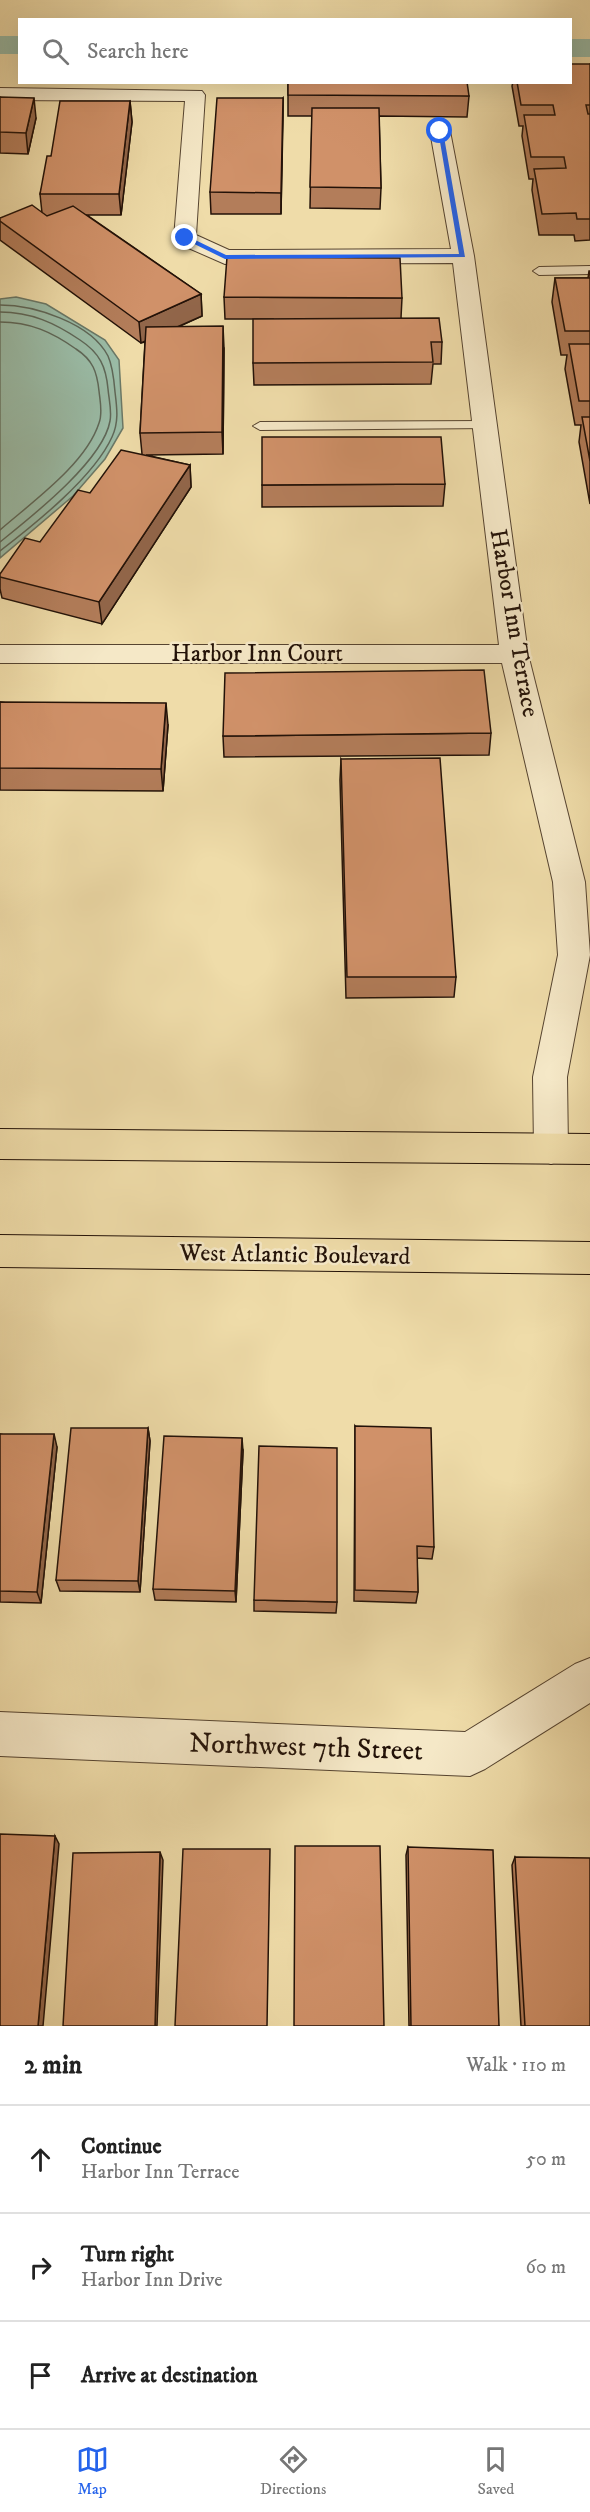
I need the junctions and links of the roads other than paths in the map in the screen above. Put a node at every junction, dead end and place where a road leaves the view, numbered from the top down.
1 (0, 94) edge
2 (440, 131) dead end
3 (463, 256) junction
4 (590, 270) edge
5 (539, 272) dead end
6 (485, 425) junction
7 (260, 426) dead end
8 (0, 654) edge
9 (514, 654) junction
10 (0, 1144) edge
11 (551, 1149) junction
12 (590, 1149) edge
13 (0, 1251) edge
14 (590, 1258) edge
15 (590, 1679) edge
16 (0, 1734) edge

1 - 3 street
2 - 3 street, Harbor Inn Terrace
3 - 6 street, Harbor Inn Terrace
4 - 5 lane
6 - 7 lane
6 - 9 street, Harbor Inn Terrace
8 - 9 street, Harbor Inn Court
9 - 11 street, Harbor Inn Terrace
10 - 11 main road
11 - 12 main road
13 - 14 main road, West Atlantic Boulevard
15 - 16 street, Northwest 7th Street

